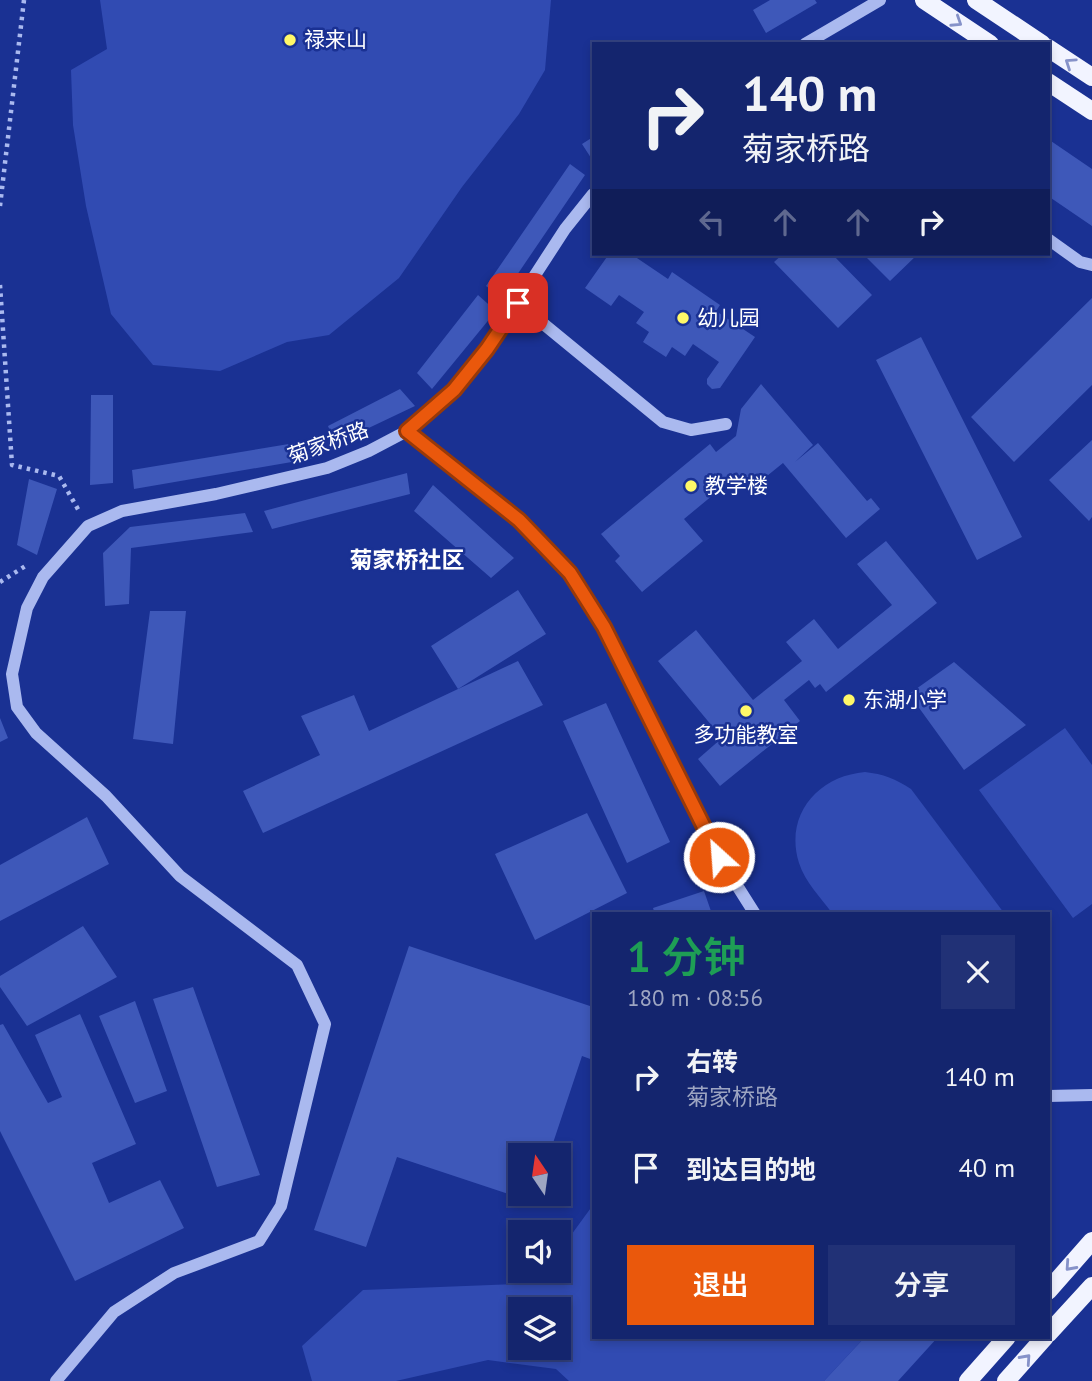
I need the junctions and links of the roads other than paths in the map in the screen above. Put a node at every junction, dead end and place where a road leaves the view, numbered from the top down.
1 (880, 0) edge
2 (924, 0) edge
3 (976, 0) edge
4 (809, 42) edge
5 (987, 42) edge
6 (1038, 42) edge
7 (1050, 49) edge
8 (1092, 77) edge
9 (1050, 83) edge
10 (1092, 111) edge
11 (592, 195) edge
12 (1050, 240) edge
13 (1092, 265) edge
14 (518, 303) junction
15 (726, 424) dead end
16 (407, 431) junction
17 (754, 912) edge
18 (1092, 1095) edge
19 (1050, 1096) edge
20 (1092, 1241) edge
21 (1092, 1286) edge
22 (1050, 1289) edge
23 (1050, 1332) edge
24 (1005, 1339) edge
25 (1043, 1339) edge
26 (56, 1381) edge
27 (968, 1381) edge
28 (1006, 1381) edge

1 - 4 street
2 -> 5 main road
3 - 6 main road
8 -> 7 main road
9 - 10 main road
11 - 14 street, 菊家桥路
12 - 13 street
14 - 15 street
14 - 16 street, 菊家桥路
16 - 17 street
16 - 26 street, 菊家桥路
18 - 19 street
20 -> 22 main road
21 - 23 main road
24 - 27 main road
28 -> 25 main road

